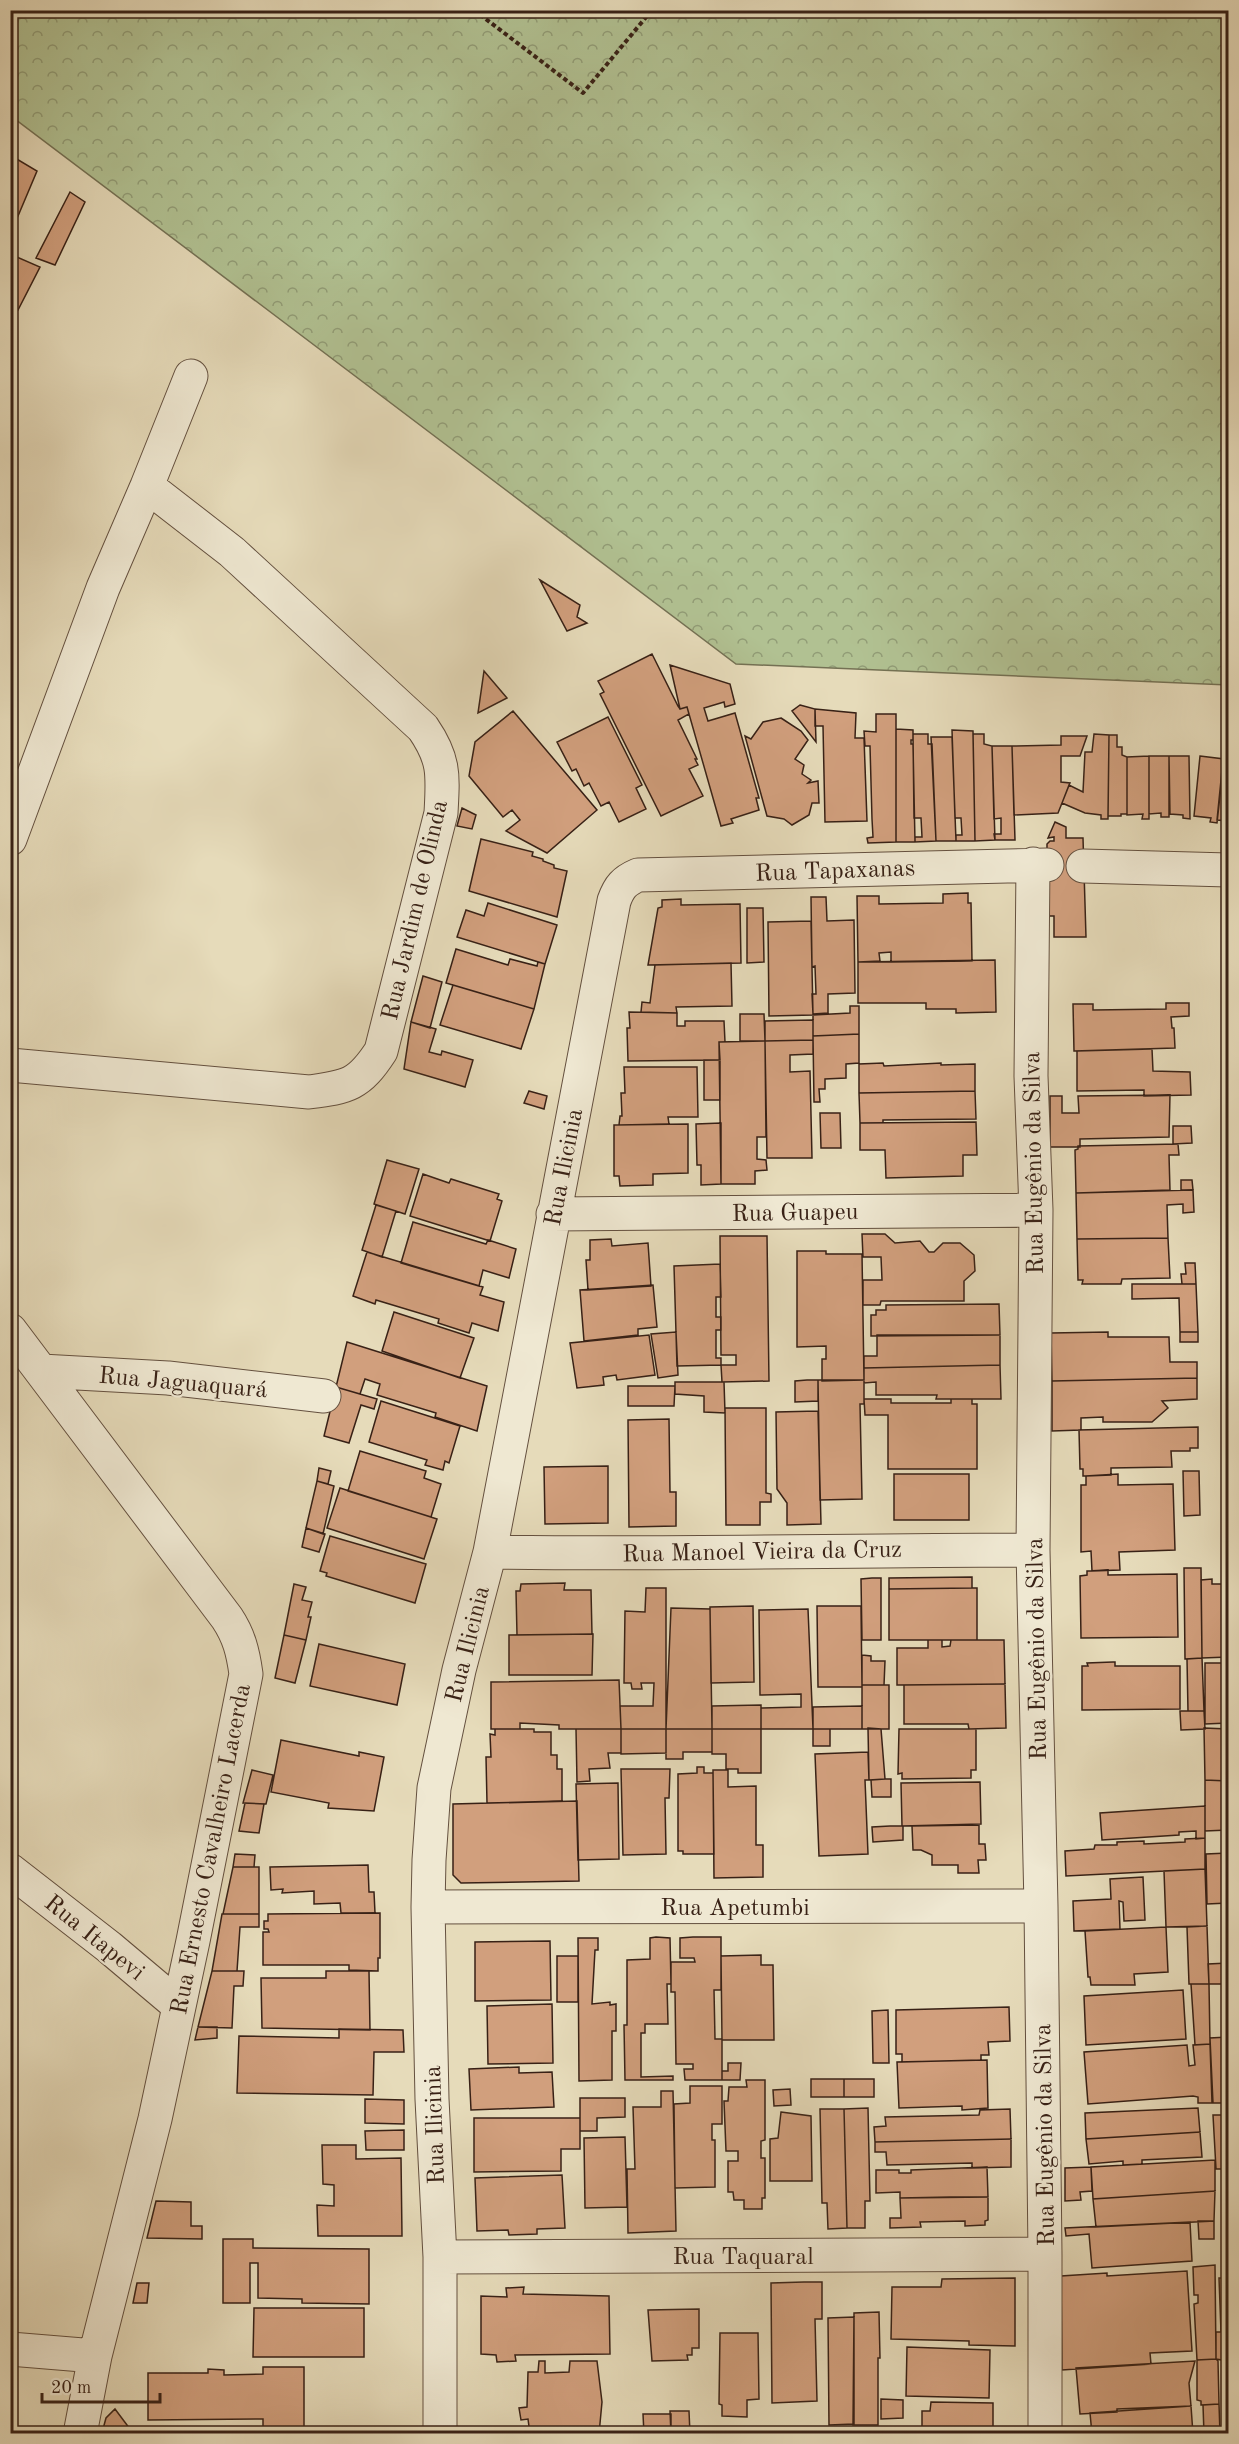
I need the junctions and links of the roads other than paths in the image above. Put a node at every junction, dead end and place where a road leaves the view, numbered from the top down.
1 (190, 376) dead end
2 (147, 486) junction
3 (10, 839) edge
4 (1040, 864) joint
5 (1083, 866) dead end
6 (1228, 870) edge
7 (638, 875) joint
8 (10, 1065) edge
9 (1036, 1209) junction
10 (553, 1214) junction
11 (10, 1330) edge
12 (41, 1371) junction
13 (324, 1396) dead end
14 (1033, 1550) junction
15 (490, 1552) junction
16 (10, 1870) edge
17 (1041, 1906) junction
18 (428, 1907) junction
19 (179, 2006) junction
20 (1045, 2254) junction
21 (440, 2257) junction
22 (10, 2349) edge
23 (95, 2356) junction
24 (80, 2433) edge
25 (440, 2433) edge
26 (1045, 2433) edge

1 - 2 street
2 - 3 street
2 - 8 street, Rua Jardim de Olinda
4 - 7 street, Rua Tapaxanas
4 - 9 street, Rua Eugênio da Silva
5 - 6 street
7 - 10 street, Rua Ilicinia
9 - 10 street, Rua Guapeu
9 - 14 street, Rua Eugênio da Silva
10 - 15 street, Rua Ilicinia
11 - 12 street, Rua Ernesto Cavalheiro Lacerda
12 - 13 street, Rua Jaguaquará
12 - 19 street, Rua Ernesto Cavalheiro Lacerda
14 - 15 street, Rua Manoel Vieira da Cruz
14 - 17 street, Rua Eugênio da Silva
15 - 18 street, Rua Ilicinia
16 - 19 street, Rua Itapevi
17 - 18 street, Rua Apetumbi
17 - 20 street, Rua Eugênio da Silva
18 - 21 street, Rua Ilicinia
19 - 23 street, Rua Ernesto Cavalheiro Lacerda
20 - 21 street, Rua Taquaral
20 - 26 street, Rua Eugênio da Silva
21 - 25 street, Rua Ilicinia
22 - 23 street
23 - 24 street, Rua Ernesto Cavalheiro Lacerda

